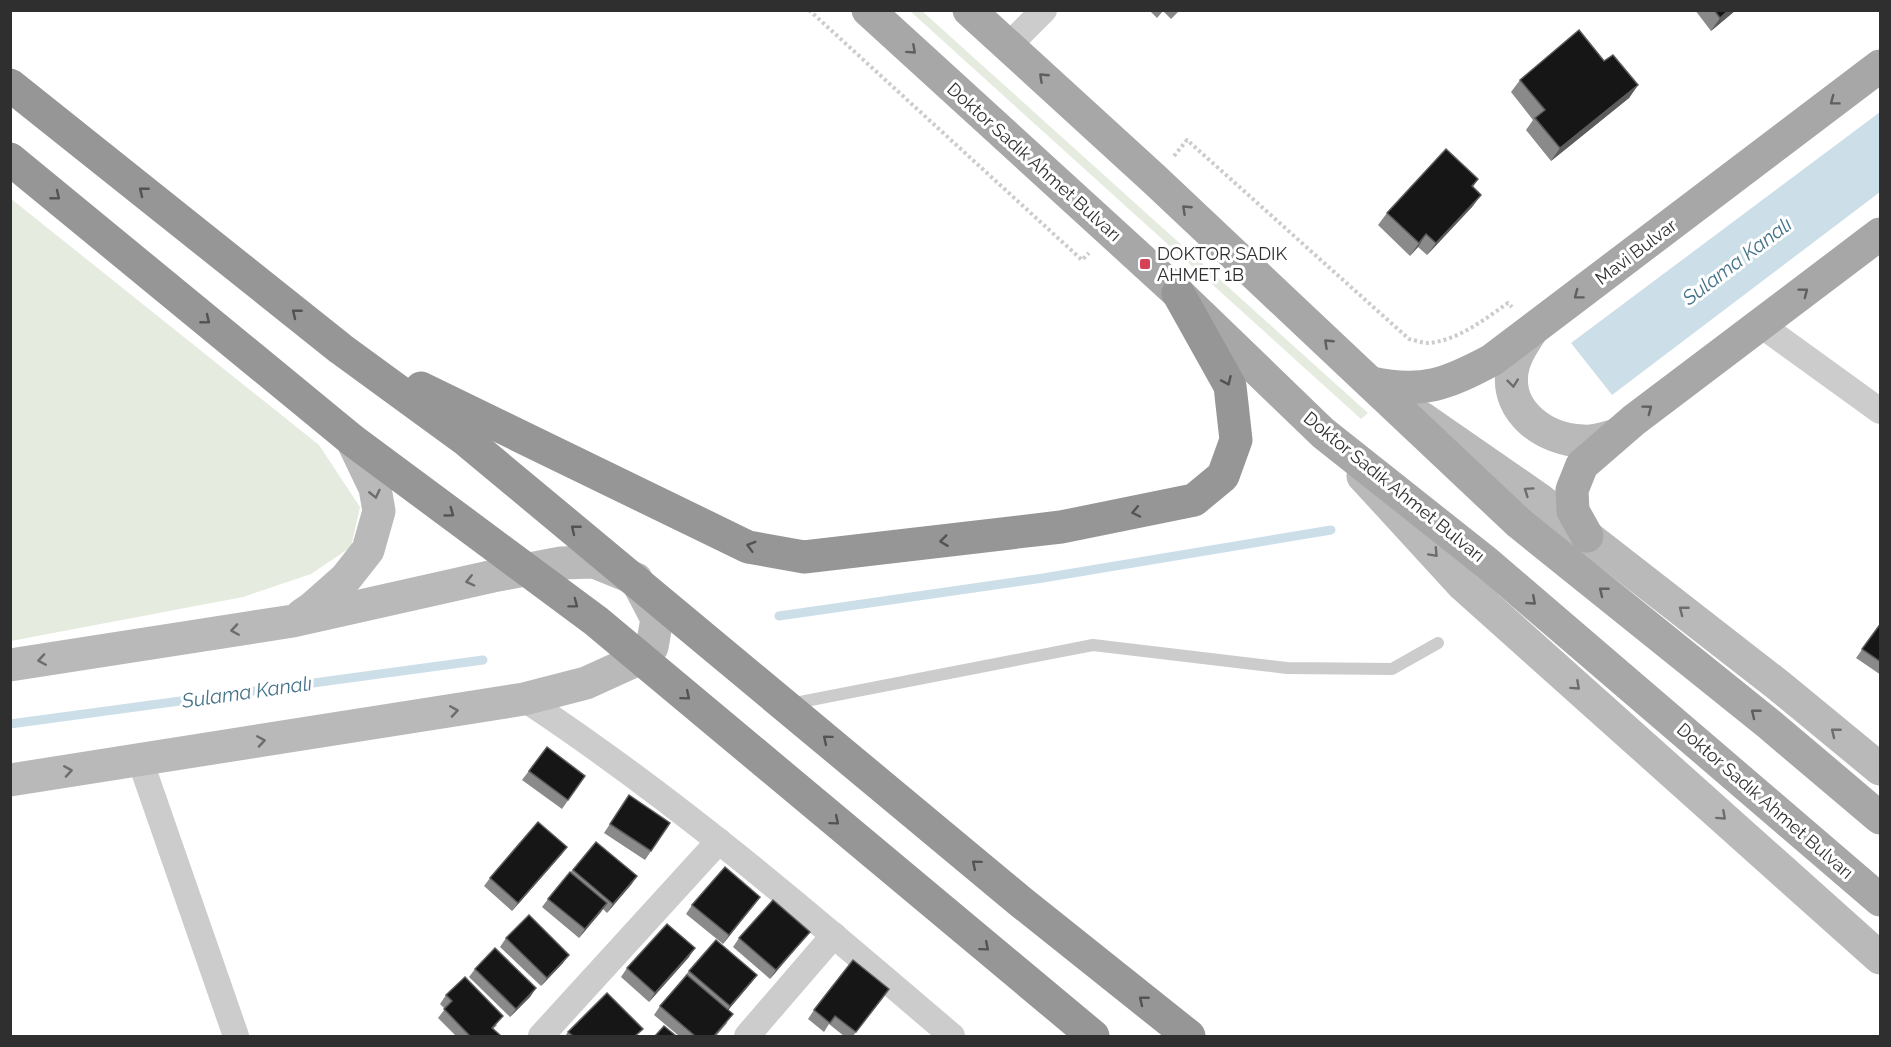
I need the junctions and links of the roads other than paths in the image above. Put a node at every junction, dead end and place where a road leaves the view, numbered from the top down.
1 (868, 10) edge
2 (969, 10) edge
3 (1044, 10) edge
4 (1008, 46) junction
5 (1881, 66) edge
6 (10, 86) edge
7 (10, 159) edge
8 (1881, 234) edge
9 (1178, 293) junction
10 (1525, 322) junction
11 (1761, 325) junction
12 (341, 350) junction
13 (1371, 383) junction
14 (1881, 411) edge
15 (1323, 433) junction
16 (1616, 435) junction
17 (352, 440) junction
18 (1587, 536) junction
19 (527, 569) junction
20 (636, 579) junction
21 (293, 621) junction
22 (1438, 643) dead end
23 (642, 658) junction
24 (10, 665) edge
25 (524, 699) junction
26 (786, 705) junction
27 (140, 760) junction
28 (1881, 769) edge
29 (10, 780) edge
30 (1881, 818) edge
31 (719, 841) junction
32 (1881, 900) edge
33 (834, 935) junction
34 (1881, 958) edge
35 (236, 1036) edge
36 (541, 1036) edge
37 (747, 1036) edge
38 (952, 1036) edge
39 (1093, 1036) edge
40 (1189, 1036) edge

1 -> 9 main road, Doktor Sadık Ahmet Bulvarı
2 - 4 main road
3 - 4 street
13 -> 4 main road
5 -> 10 main road, Mavi Bulvar
12 -> 6 highway
7 -> 17 highway
11 -> 8 main road
9 -> 12 highway
9 - 15 main road, Doktor Sadık Ahmet Bulvarı
10 - 13 main road, Mavi Bulvar
10 -> 16 main road
11 - 14 street
16 -> 11 main road
20 -> 12 highway
18 -> 13 main road
30 -> 13 main road
15 -> 32 main road, Doktor Sadık Ahmet Bulvarı
15 -> 34 main road
16 - 18 main road
17 -> 19 highway
17 -> 21 main road
28 -> 18 main road
19 - 20 main road
19 -> 21 main road
19 -> 23 highway
20 - 23 main road
20 - 26 highway
21 -> 24 main road
22 - 26 lane
23 - 25 main road
23 -> 39 highway
27 -> 25 main road
25 - 31 street
40 -> 26 highway
29 -> 27 main road
27 - 35 street
31 - 33 street
31 - 36 street
33 - 37 street
33 - 38 street

